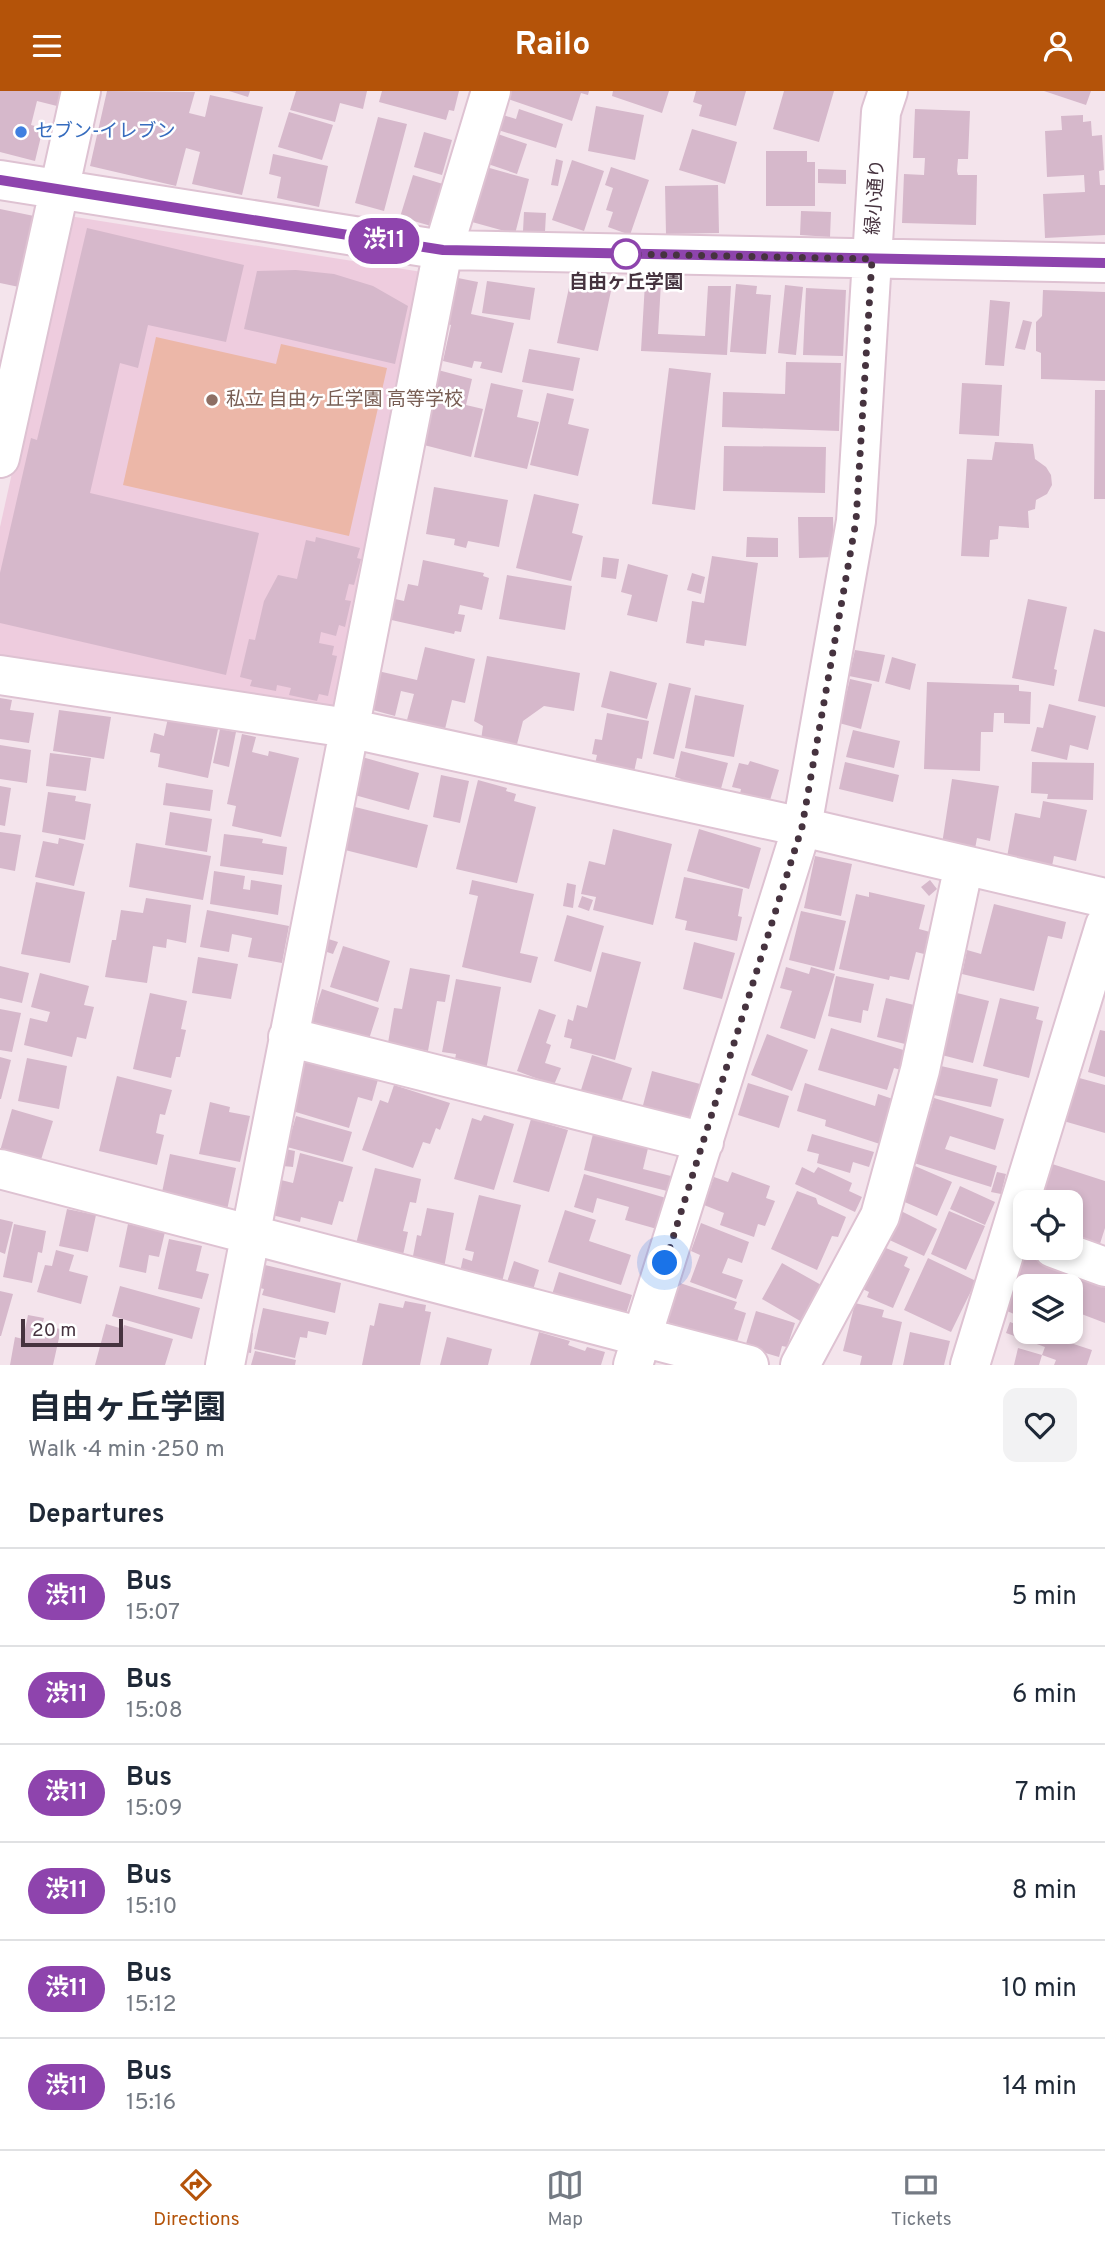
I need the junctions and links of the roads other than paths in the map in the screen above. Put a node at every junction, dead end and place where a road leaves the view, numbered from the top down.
1 (81, 91) edge
2 (491, 91) edge
3 (888, 91) edge
4 (0, 180) edge
5 (60, 189) junction
6 (443, 250) junction
7 (872, 259) junction
8 (1105, 263) edge
9 (0, 459) edge
10 (0, 675) edge
11 (348, 728) junction
12 (802, 827) junction
13 (964, 865) junction
14 (1105, 898) edge
15 (1105, 925) edge
16 (288, 1037) junction
17 (704, 1142) junction
18 (0, 1169) edge
19 (1030, 1190) edge
20 (252, 1233) junction
21 (1013, 1248) edge
22 (1083, 1259) edge
23 (1105, 1267) edge
24 (637, 1351) edge
25 (225, 1365) edge
26 (749, 1365) edge
27 (800, 1365) edge
28 (970, 1365) edge

1 - 5 street
2 - 6 street
3 - 7 street, 緑小通り
4 - 5 street
5 - 6 street
5 - 9 street
6 - 7 street
6 - 11 street
7 - 8 street
7 - 12 street, 緑小通り
10 - 11 street
11 - 12 street
11 - 16 street
12 - 13 street
12 - 17 street, 緑小通り
13 - 14 street
13 - 27 street
15 - 19 street
16 - 17 street
16 - 20 street
17 - 24 street, 緑小通り
18 - 20 street
20 - 24 street
20 - 25 street
21 - 28 street
22 - 23 street
24 - 26 street

